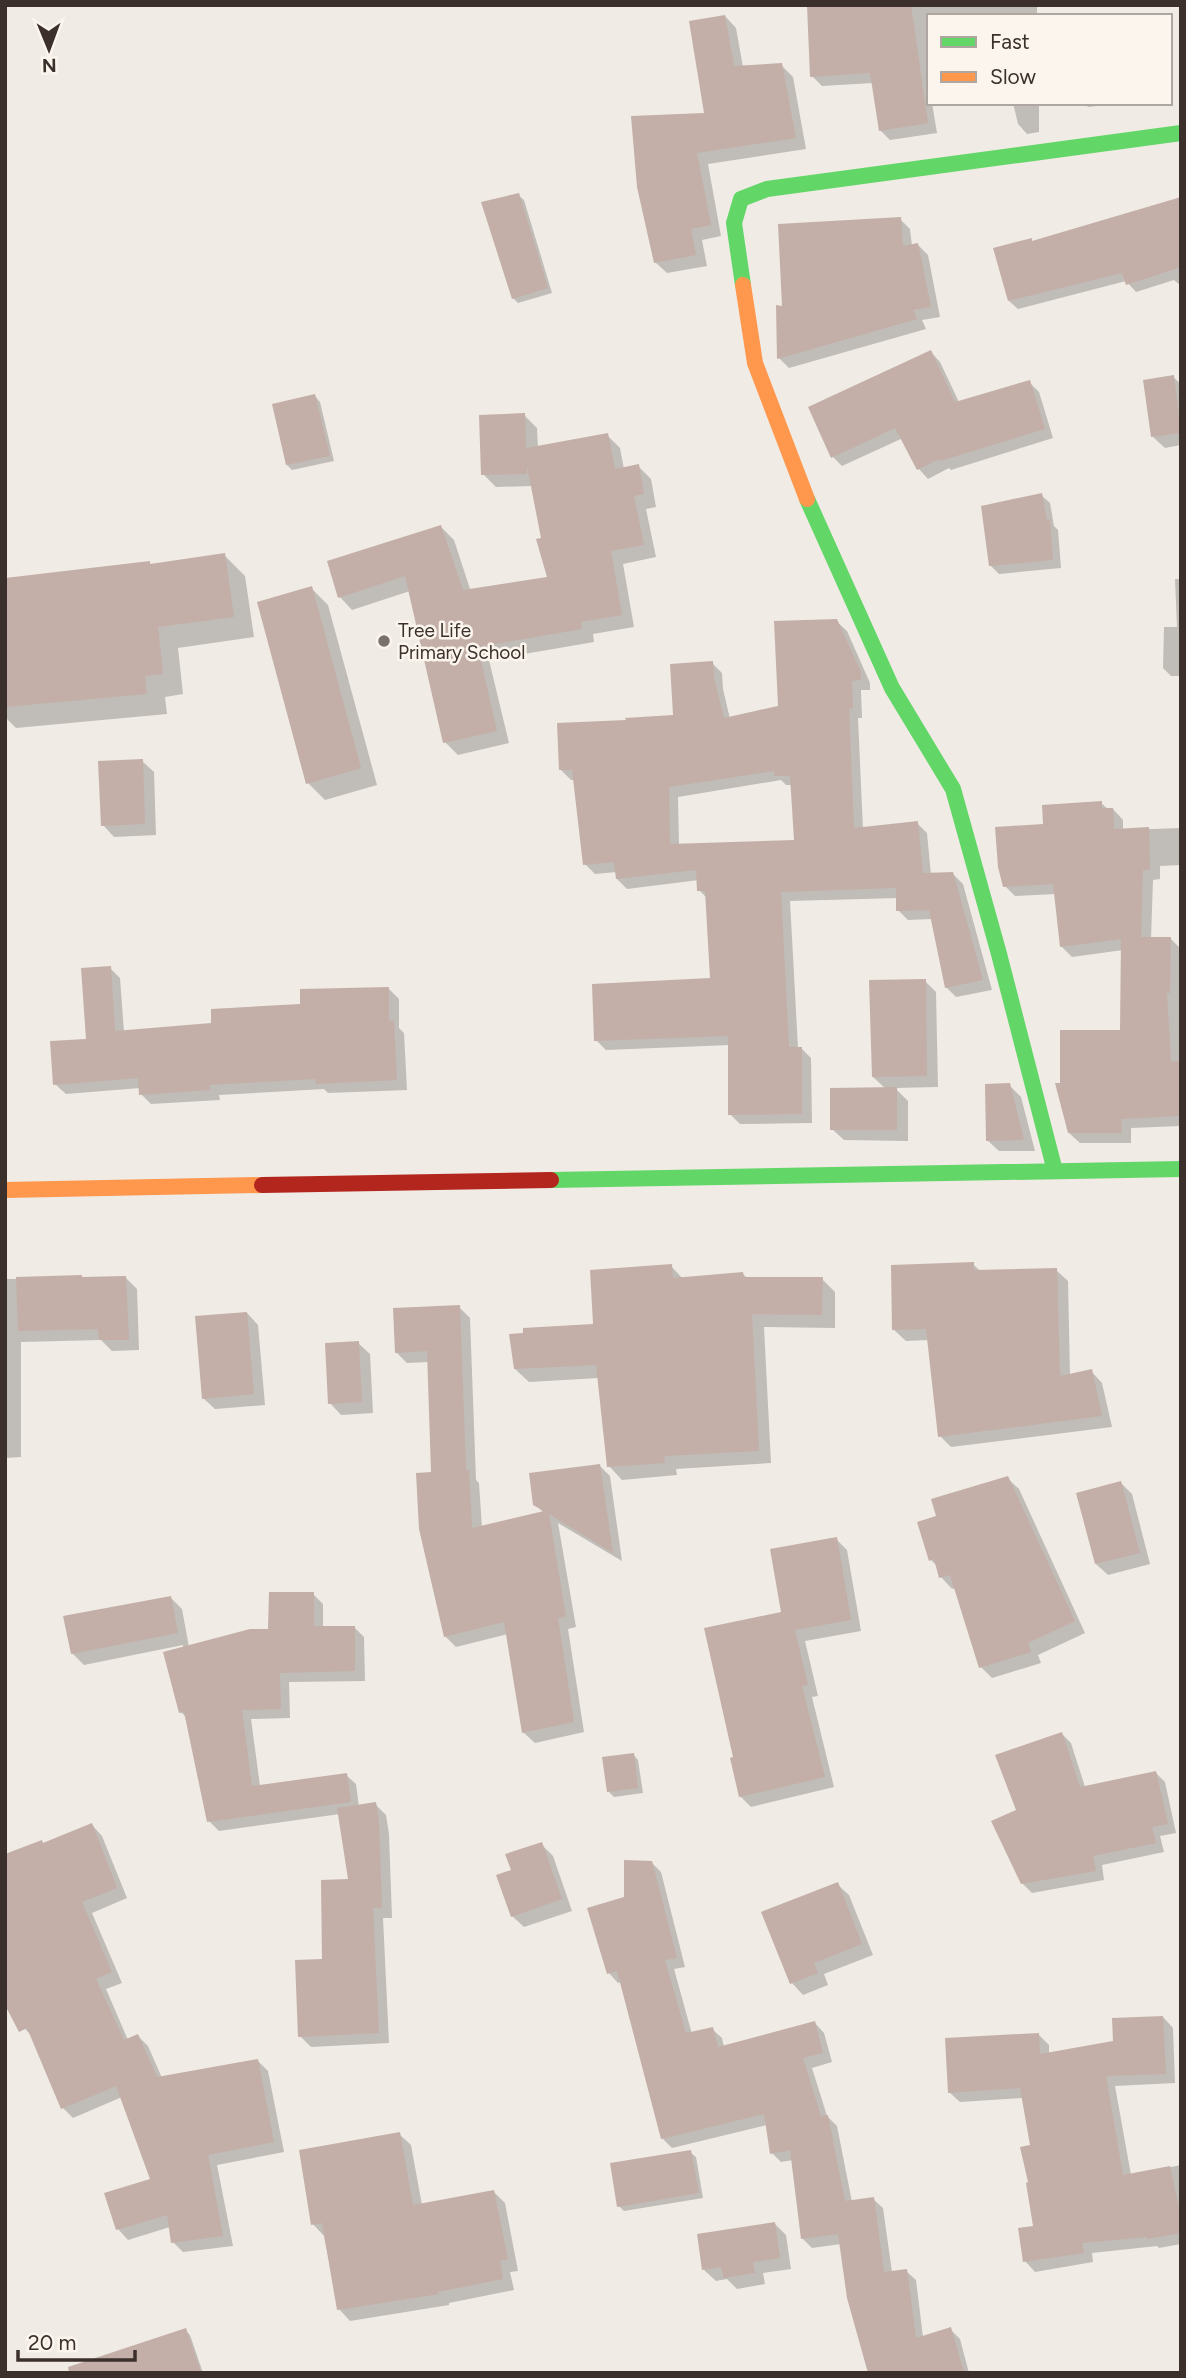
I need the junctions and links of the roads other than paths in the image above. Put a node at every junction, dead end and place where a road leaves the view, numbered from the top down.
1 (1181, 133) edge
2 (1181, 1169) edge
3 (1055, 1171) junction
4 (5, 1190) edge

1 - 3 street
2 - 3 street
3 - 4 street

